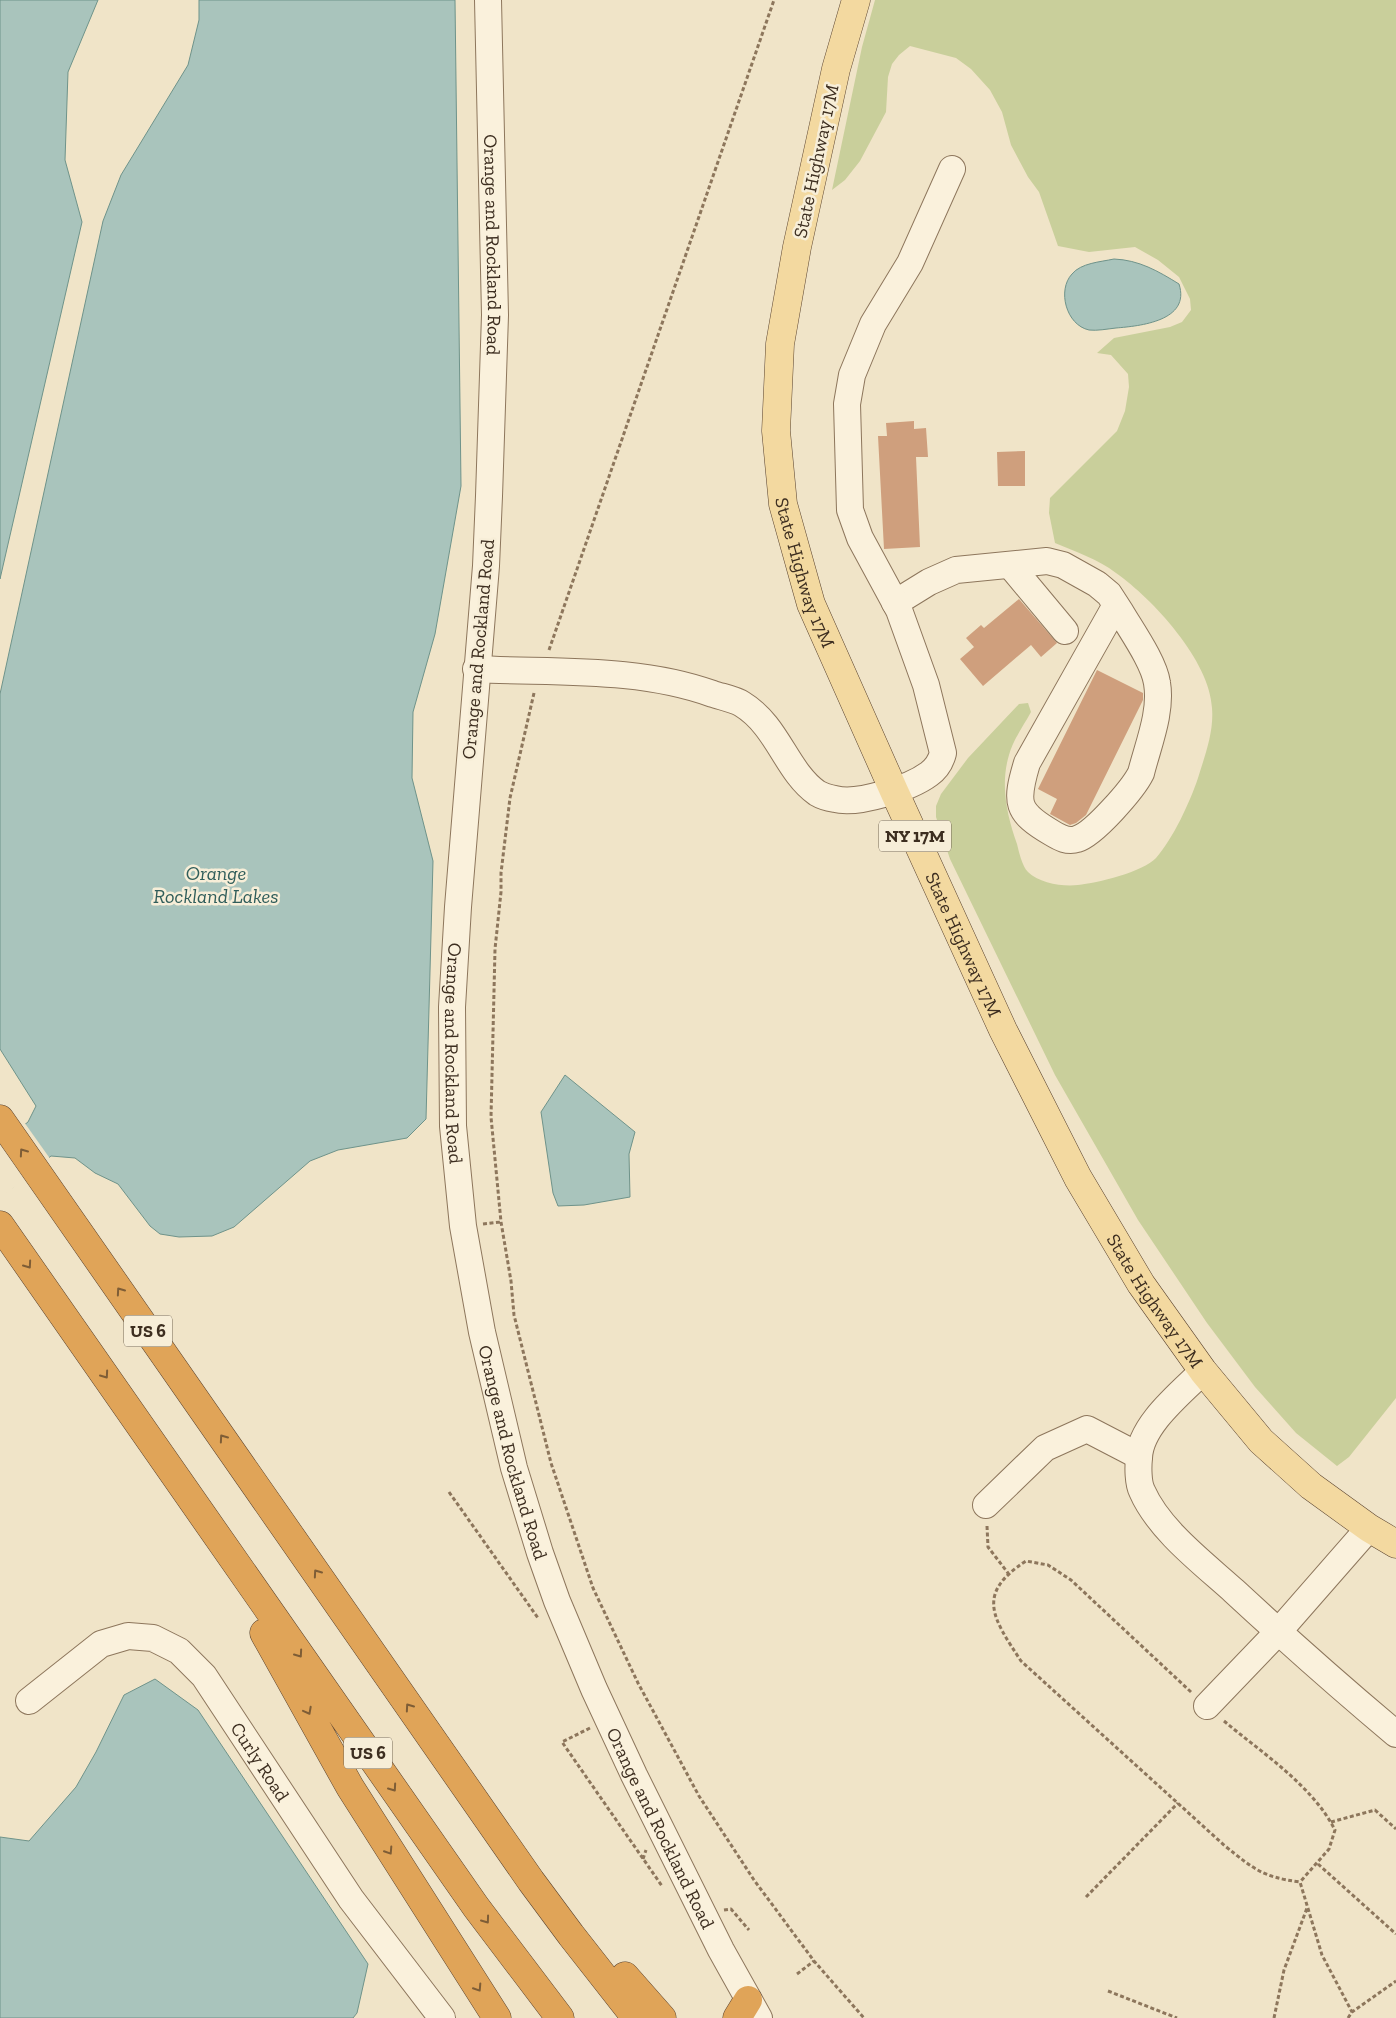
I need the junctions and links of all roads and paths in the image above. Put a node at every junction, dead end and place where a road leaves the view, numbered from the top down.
1 (488, 0) edge
2 (774, 0) edge
3 (856, 0) edge
4 (952, 168) dead end
5 (1010, 565) junction
6 (895, 603) junction
7 (1116, 605) junction
8 (1065, 631) dead end
9 (476, 669) junction
10 (541, 672) junction
11 (894, 791) junction
12 (0, 1119) edge
13 (0, 1225) edge
14 (1203, 1371) junction
15 (1139, 1456) junction
16 (181, 1485) junction
17 (449, 1492) dead end
18 (986, 1505) joint
19 (1369, 1528) junction
20 (1396, 1544) edge
21 (1008, 1572) junction
22 (541, 1621) dead end
23 (1278, 1632) junction
24 (29, 1702) dead end
25 (1207, 1706) junction
26 (590, 1728) dead end
27 (1396, 1734) edge
28 (437, 1747) junction
29 (1178, 1804) junction
30 (1330, 1822) junction
31 (1396, 1829) edge
32 (1318, 1864) junction
33 (1300, 1882) junction
34 (666, 1891) dead end
35 (1086, 1897) dead end
36 (1307, 1907) junction
37 (722, 1910) dead end
38 (749, 1930) dead end
39 (1396, 1934) edge
40 (814, 1960) junction
41 (797, 1974) dead end
42 (1396, 1981) edge
43 (1108, 1991) dead end
44 (748, 2012) edge
45 (1352, 2012) junction
46 (442, 2018) edge
47 (498, 2018) edge
48 (560, 2018) edge
49 (636, 2018) edge
50 (662, 2018) edge
51 (864, 2018) edge
52 (1177, 2018) edge
53 (1274, 2018) edge
54 (1348, 2018) edge

1 - 9 street, Orange and Rockland Road
2 - 10 path
3 - 11 main road, State Highway 17M / NY 17M
4 - 6 street
5 - 6 street
5 - 7 street
5 - 8 street
6 - 11 street
7 - 7 street
9 - 10 street
9 - 44 street, Orange and Rockland Road
10 - 11 street
10 - 40 path
11 - 14 main road, State Highway 17M / NY 17M
28 -> 12 highway, US 6
13 -> 16 highway, US 6
14 - 15 street
14 - 19 main road, State Highway 17M / NY 17M
15 - 18 street
15 - 23 street
16 -> 47 highway
16 -> 48 highway, US 6
17 - 22 path
18 - 21 path
19 - 20 main road, State Highway 17M / NY 17M
19 - 23 street
21 - 25 path
21 - 29 path
23 - 25 street
23 - 27 street
24 - 46 street, Curly Road
25 - 30 path
26 - 34 path
28 - 49 highway, US 6
28 - 50 highway
29 - 33 path
29 - 35 path
30 - 31 path
30 - 32 path
32 - 33 path
32 - 39 path
33 - 36 path
36 - 45 path
36 - 53 path
37 - 38 path
40 - 41 path
40 - 51 path
42 - 45 path
43 - 52 path
45 - 54 path

